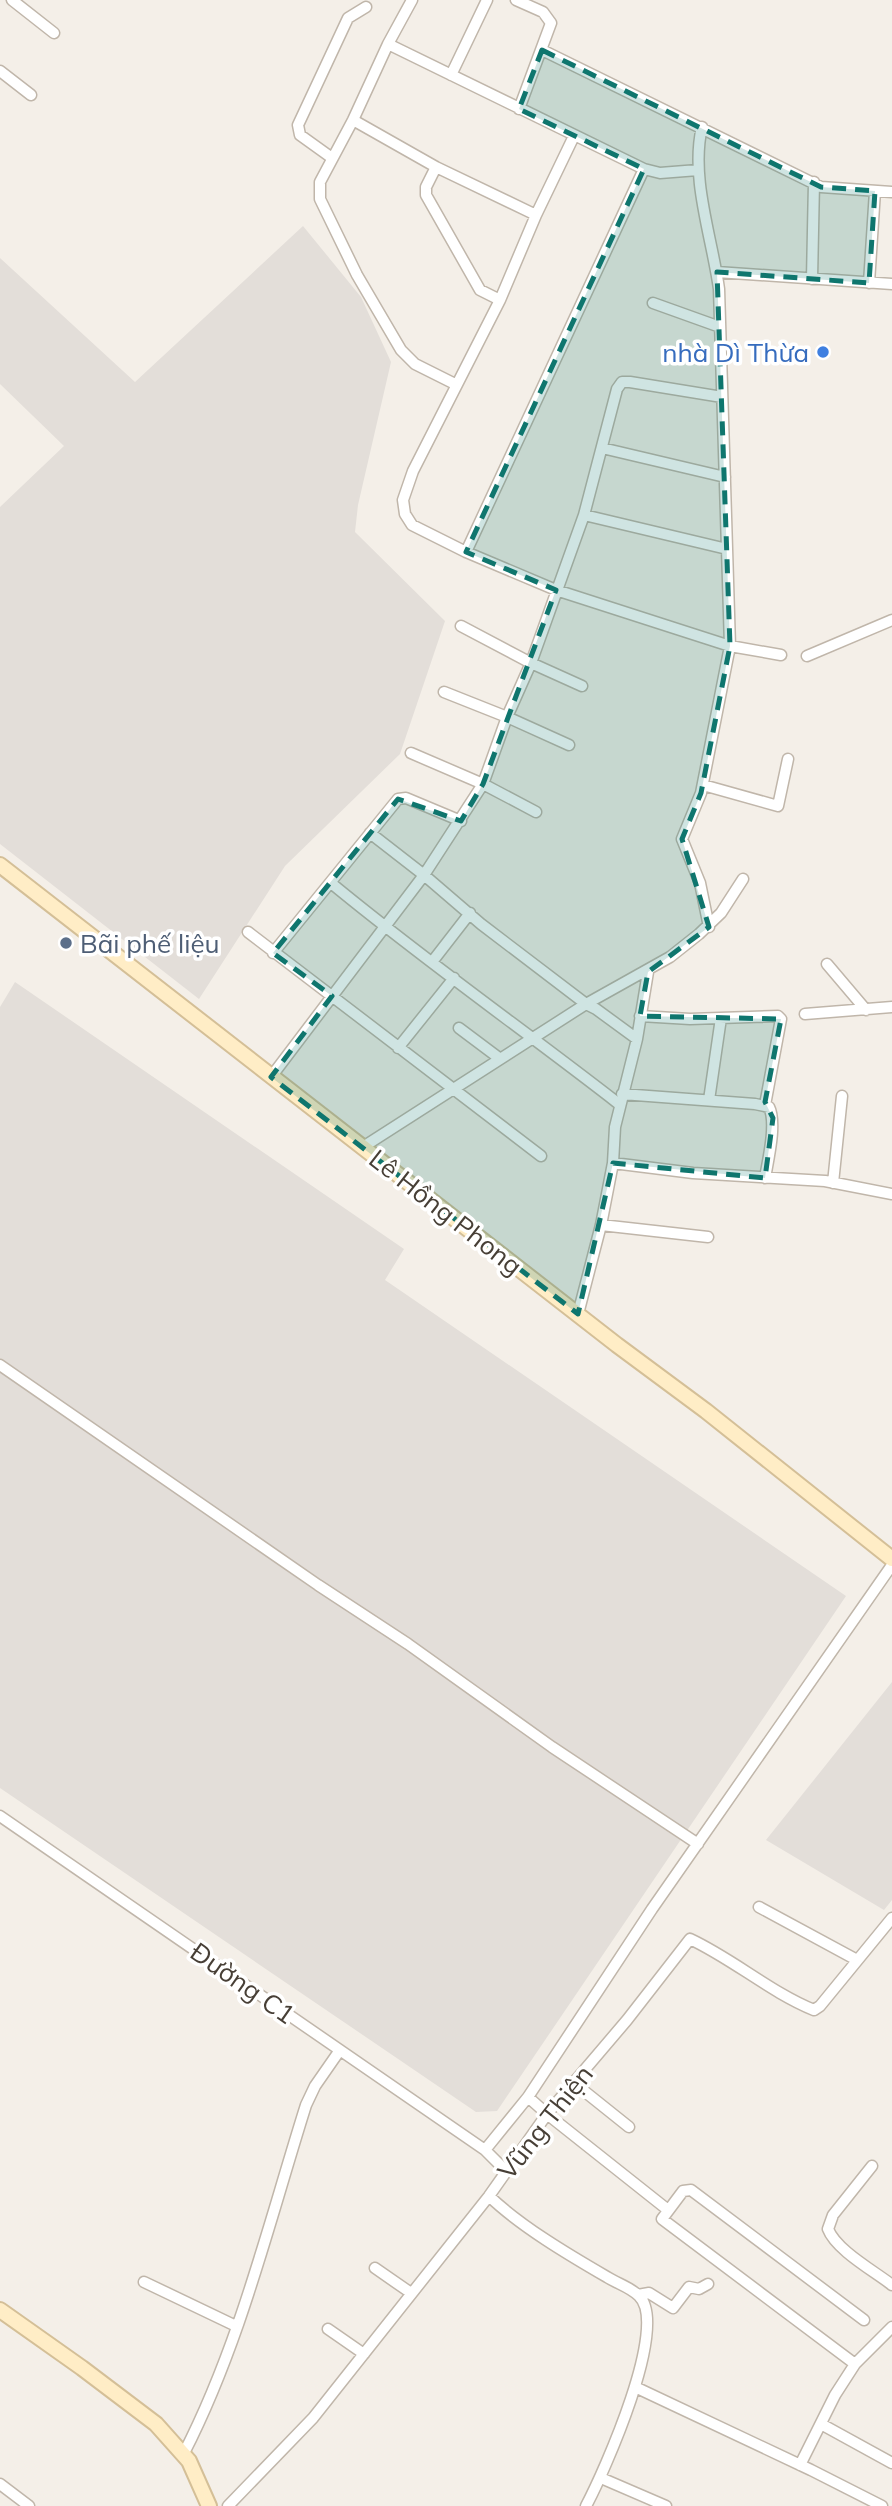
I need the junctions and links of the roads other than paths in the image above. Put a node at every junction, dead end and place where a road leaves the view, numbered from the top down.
1 (12, 0) edge
2 (412, 0) edge
3 (487, 0) edge
4 (516, 0) edge
5 (366, 7) dead end
6 (54, 33) dead end
7 (388, 44) junction
8 (542, 50) junction
9 (0, 71) edge
10 (451, 75) junction
11 (30, 94) dead end
12 (519, 108) junction
13 (353, 120) junction
14 (702, 127) junction
15 (575, 136) junction
16 (332, 158) junction
17 (436, 167) junction
18 (644, 169) junction
19 (698, 170) junction
20 (814, 182) junction
21 (875, 191) junction
22 (892, 192) edge
23 (536, 215) junction
24 (717, 272) junction
25 (812, 279) junction
26 (869, 283) junction
27 (892, 284) edge
28 (500, 299) junction
29 (653, 303) dead end
30 (720, 327) junction
31 (455, 384) junction
32 (722, 397) junction
33 (602, 447) junction
34 (724, 477) junction
35 (584, 514) junction
36 (727, 549) junction
37 (466, 552) junction
38 (556, 590) junction
39 (892, 620) edge
40 (461, 626) dead end
41 (730, 646) junction
42 (781, 655) dead end
43 (807, 656) dead end
44 (531, 663) junction
45 (582, 685) dead end
46 (444, 692) dead end
47 (508, 717) junction
48 (569, 746) dead end
49 (411, 752) dead end
50 (788, 759) dead end
51 (483, 784) junction
52 (703, 785) junction
53 (536, 812) dead end
54 (461, 821) junction
55 (370, 833) junction
56 (0, 866) edge
57 (424, 875) junction
58 (743, 879) dead end
59 (331, 883) junction
60 (470, 913) junction
61 (709, 927) junction
62 (385, 928) junction
63 (248, 932) dead end
64 (273, 953) junction
65 (432, 962) junction
66 (827, 964) dead end
67 (648, 972) junction
68 (454, 978) junction
69 (332, 996) junction
70 (586, 1004) junction
71 (892, 1007) edge
72 (866, 1010) junction
73 (805, 1014) dead end
74 (640, 1016) junction
75 (721, 1018) junction
76 (459, 1028) dead end
77 (533, 1037) junction
78 (637, 1039) junction
79 (398, 1048) junction
80 (499, 1058) junction
81 (271, 1077) junction
82 (451, 1088) junction
83 (842, 1096) dead end
84 (621, 1099) junction
85 (709, 1100) junction
86 (765, 1105) junction
87 (362, 1147) junction
88 (541, 1156) dead end
89 (613, 1163) junction
90 (765, 1178) junction
91 (833, 1183) junction
92 (892, 1194) edge
93 (601, 1225) junction
94 (708, 1237) dead end
95 (578, 1314) junction
96 (0, 1365) edge
97 (892, 1559) edge
98 (892, 1565) edge
99 (0, 1816) edge
100 (698, 1844) junction
101 (759, 1907) dead end
102 (891, 1923) edge
103 (857, 1960) junction
104 (340, 2050) junction
105 (574, 2083) junction
106 (528, 2097) junction
107 (547, 2114) junction
108 (629, 2127) dead end
109 (485, 2150) junction
110 (872, 2166) dead end
111 (506, 2171) junction
112 (489, 2196) junction
113 (668, 2210) junction
114 (375, 2268) dead end
115 (144, 2282) dead end
116 (708, 2284) dead end
117 (892, 2285) edge
118 (411, 2293) junction
119 (638, 2295) junction
120 (0, 2310) edge
121 (864, 2320) dead end
122 (236, 2326) junction
123 (892, 2327) edge
124 (328, 2329) dead end
125 (364, 2354) junction
126 (855, 2364) junction
127 (635, 2387) junction
128 (821, 2424) junction
129 (184, 2454) junction
130 (892, 2463) edge
131 (800, 2465) junction
132 (601, 2479) junction
133 (0, 2484) edge
134 (29, 2506) edge
135 (209, 2506) edge
136 (228, 2506) edge
137 (586, 2506) edge
138 (666, 2506) edge
139 (882, 2506) edge

1 - 6 street
2 - 7 street
3 - 10 street
4 - 8 street
5 - 16 street
7 - 10 street
7 - 13 street
8 - 12 street
8 - 14 street
9 - 11 street
10 - 12 street
12 - 15 street
13 - 16 street
13 - 17 street
14 - 19 street
14 - 20 street
15 - 18 street
15 - 23 street
16 - 31 street
17 - 23 street
17 - 28 street
18 - 19 street
18 - 37 street
19 - 24 street
20 - 21 street
20 - 25 street
21 - 22 street
21 - 26 street
23 - 28 street
24 - 25 street
24 - 30 street
25 - 26 street
26 - 27 street
28 - 31 street
29 - 30 street
30 - 32 street
31 - 37 street
32 - 33 street
32 - 34 street
33 - 34 street
33 - 35 street
34 - 36 street
35 - 36 street
35 - 38 street
36 - 41 street
37 - 38 street
38 - 41 street
38 - 44 street
39 - 43 street
40 - 44 street
41 - 42 street
41 - 52 street
44 - 45 street
44 - 47 street
46 - 47 street
47 - 48 street
47 - 51 street
49 - 51 street
50 - 52 street
51 - 53 street
51 - 54 street
52 - 61 street
54 - 55 street
54 - 57 street
55 - 57 street
55 - 59 street
56 - 81 main road, Lê Hồng Phong
57 - 60 street
57 - 62 street
58 - 61 street
59 - 62 street
59 - 64 street
60 - 65 street
60 - 70 street
61 - 67 street
62 - 65 street
62 - 69 street
63 - 64 street
64 - 69 street
65 - 68 street
66 - 72 street
67 - 70 street
67 - 74 street
68 - 77 street
68 - 79 street
69 - 79 street
69 - 81 street
70 - 77 street
70 - 78 street
71 - 72 street
72 - 73 street
74 - 75 street
74 - 78 street
75 - 85 street
75 - 86 street
76 - 80 street
77 - 80 street
77 - 84 street
78 - 84 street
79 - 82 street
80 - 82 street
81 - 87 main road, Lê Hồng Phong
82 - 87 street
82 - 88 street
83 - 91 street
84 - 85 street
84 - 89 street
85 - 86 street
86 - 90 street
87 - 95 main road, Lê Hồng Phong
89 - 90 street
89 - 93 street
90 - 91 street
91 - 92 street
93 - 94 street
93 - 95 street
95 - 97 main road, Lê Hồng Phong
96 - 100 street
98 - 100 street
99 - 104 street, Đường C1
100 - 106 street
101 - 103 street
102 - 103 street, Vũng Thiện
103 - 105 street, Vũng Thiện
104 - 109 street, Đường C1
104 - 122 street
105 - 107 street, Vũng Thiện
105 - 108 street
106 - 107 street
106 - 109 street
107 - 111 street, Vũng Thiện
107 - 113 street
109 - 111 street, Đường C1
110 - 117 street
111 - 112 street, Vũng Thiện
112 - 118 street, Vũng Thiện
112 - 119 street
113 - 121 street
113 - 126 street
114 - 118 street
115 - 122 street
116 - 119 street
118 - 125 street, Vũng Thiện
119 - 127 street
120 - 129 main road
122 - 129 street
123 - 126 street
124 - 125 street
125 - 136 street, Vũng Thiện
126 - 128 street
127 - 131 street
127 - 132 street
128 - 130 street
128 - 131 street
129 - 135 main road
131 - 139 street
132 - 137 street
132 - 138 street
133 - 134 street

